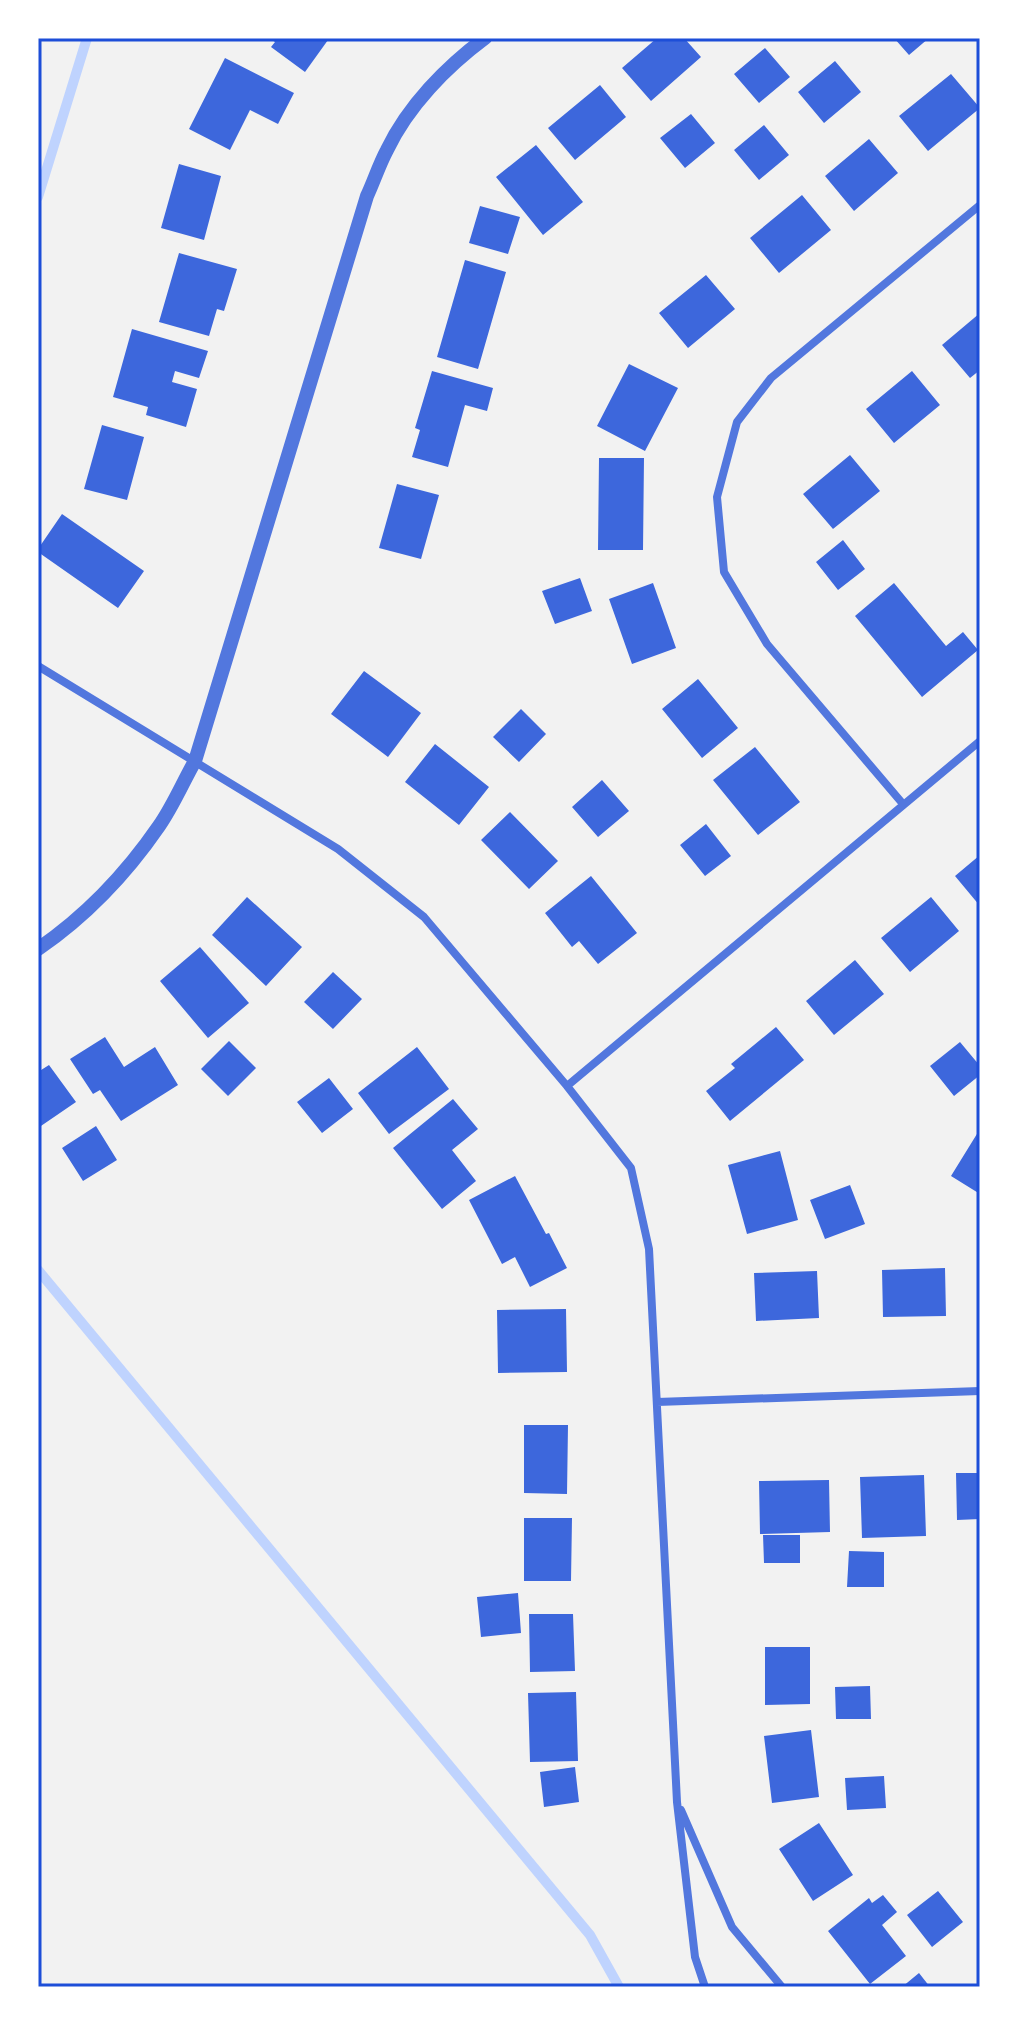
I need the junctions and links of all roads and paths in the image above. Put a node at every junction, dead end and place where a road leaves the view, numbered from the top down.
1 (485, 38) edge
2 (980, 205) edge
3 (38, 666) edge
4 (980, 741) edge
5 (195, 761) junction
6 (903, 804) junction
7 (38, 949) edge
8 (567, 1086) junction
9 (980, 1391) edge
10 (657, 1402) junction
11 (677, 1802) junction
12 (705, 1987) edge
13 (782, 1987) edge

1 - 5 street
2 - 6 street
3 - 5 street
4 - 6 street
5 - 7 street
5 - 8 street
6 - 8 street
8 - 10 street
9 - 10 street
10 - 11 street
11 - 12 street
11 - 13 street

